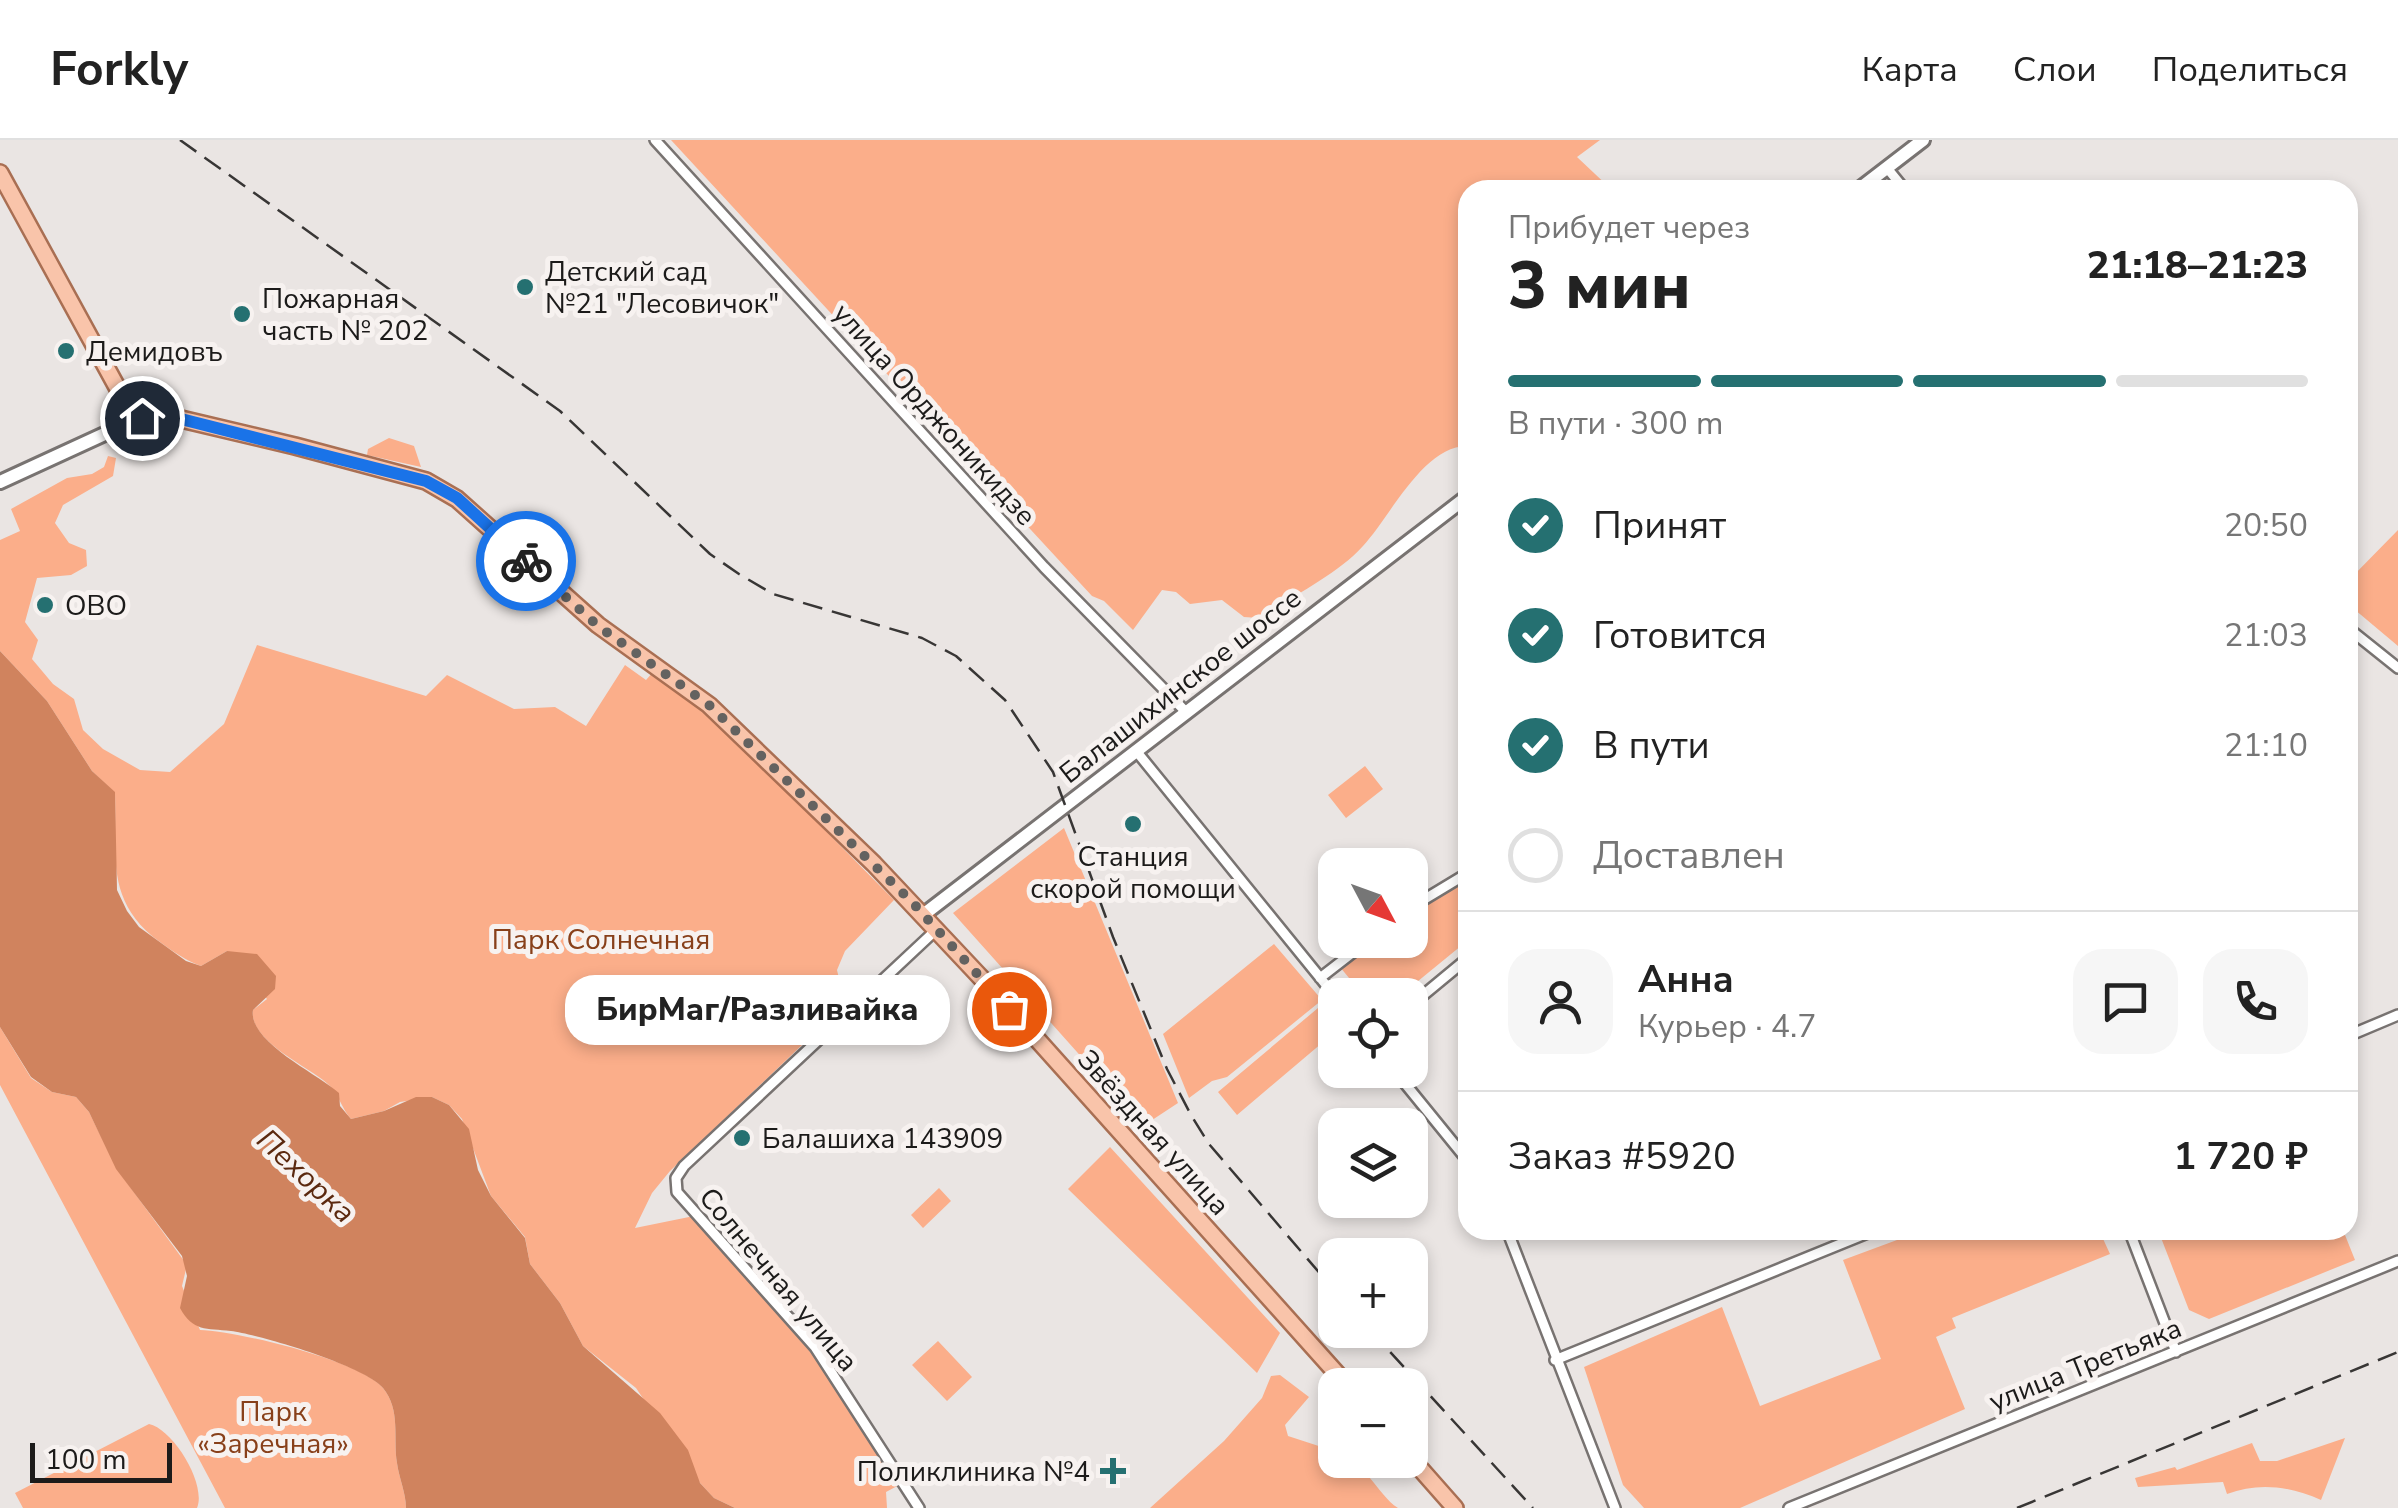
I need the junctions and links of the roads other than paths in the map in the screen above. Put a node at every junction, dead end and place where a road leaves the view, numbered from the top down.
1 (655, 140) edge
2 (1923, 140) edge
3 (1886, 168) junction
4 (0, 173) edge
5 (1871, 180) edge
6 (1896, 180) edge
7 (134, 420) junction
8 (0, 482) edge
9 (1458, 504) edge
10 (2358, 636) edge
11 (2398, 668) edge
12 (1187, 713) junction
13 (1136, 752) junction
14 (1458, 879) edge
15 (1428, 897) edge
16 (923, 915) junction
17 (937, 930) junction
18 (1346, 958) edge
19 (1458, 966) edge
20 (1320, 978) joint
21 (1428, 991) edge
22 (2398, 1015) edge
23 (2358, 1032) edge
24 (1408, 1088) edge
25 (1458, 1150) edge
26 (1511, 1240) edge
27 (1849, 1240) edge
28 (2133, 1240) edge
29 (2398, 1260) edge
30 (2176, 1352) junction
31 (1555, 1360) junction
32 (1331, 1368) edge
33 (1428, 1476) edge
34 (919, 1508) edge
35 (1456, 1508) edge
36 (1615, 1508) edge
37 (1789, 1508) edge

1 - 12 street, улица Орджоникидзе
2 - 3 main road
3 - 5 main road
3 - 6 street
4 - 7 main road
7 - 8 main road
7 - 16 main road, Звёздная улица
9 - 12 main road, Балашихинское шоссе
10 - 11 street
12 - 13 main road, Балашихинское шоссе
13 - 16 main road, Балашихинское шоссе
13 - 20 street
14 - 15 street
16 - 17 main road, Звёздная улица
17 - 32 main road, Звёздная улица
17 - 34 street, Солнечная улица
18 - 20 street
19 - 21 street
22 - 23 street
24 - 25 street
26 - 31 street
27 - 31 street
28 - 30 street
29 - 30 street, улица Третьяка
30 - 37 street, улица Третьяка
31 - 36 street
33 - 35 main road

